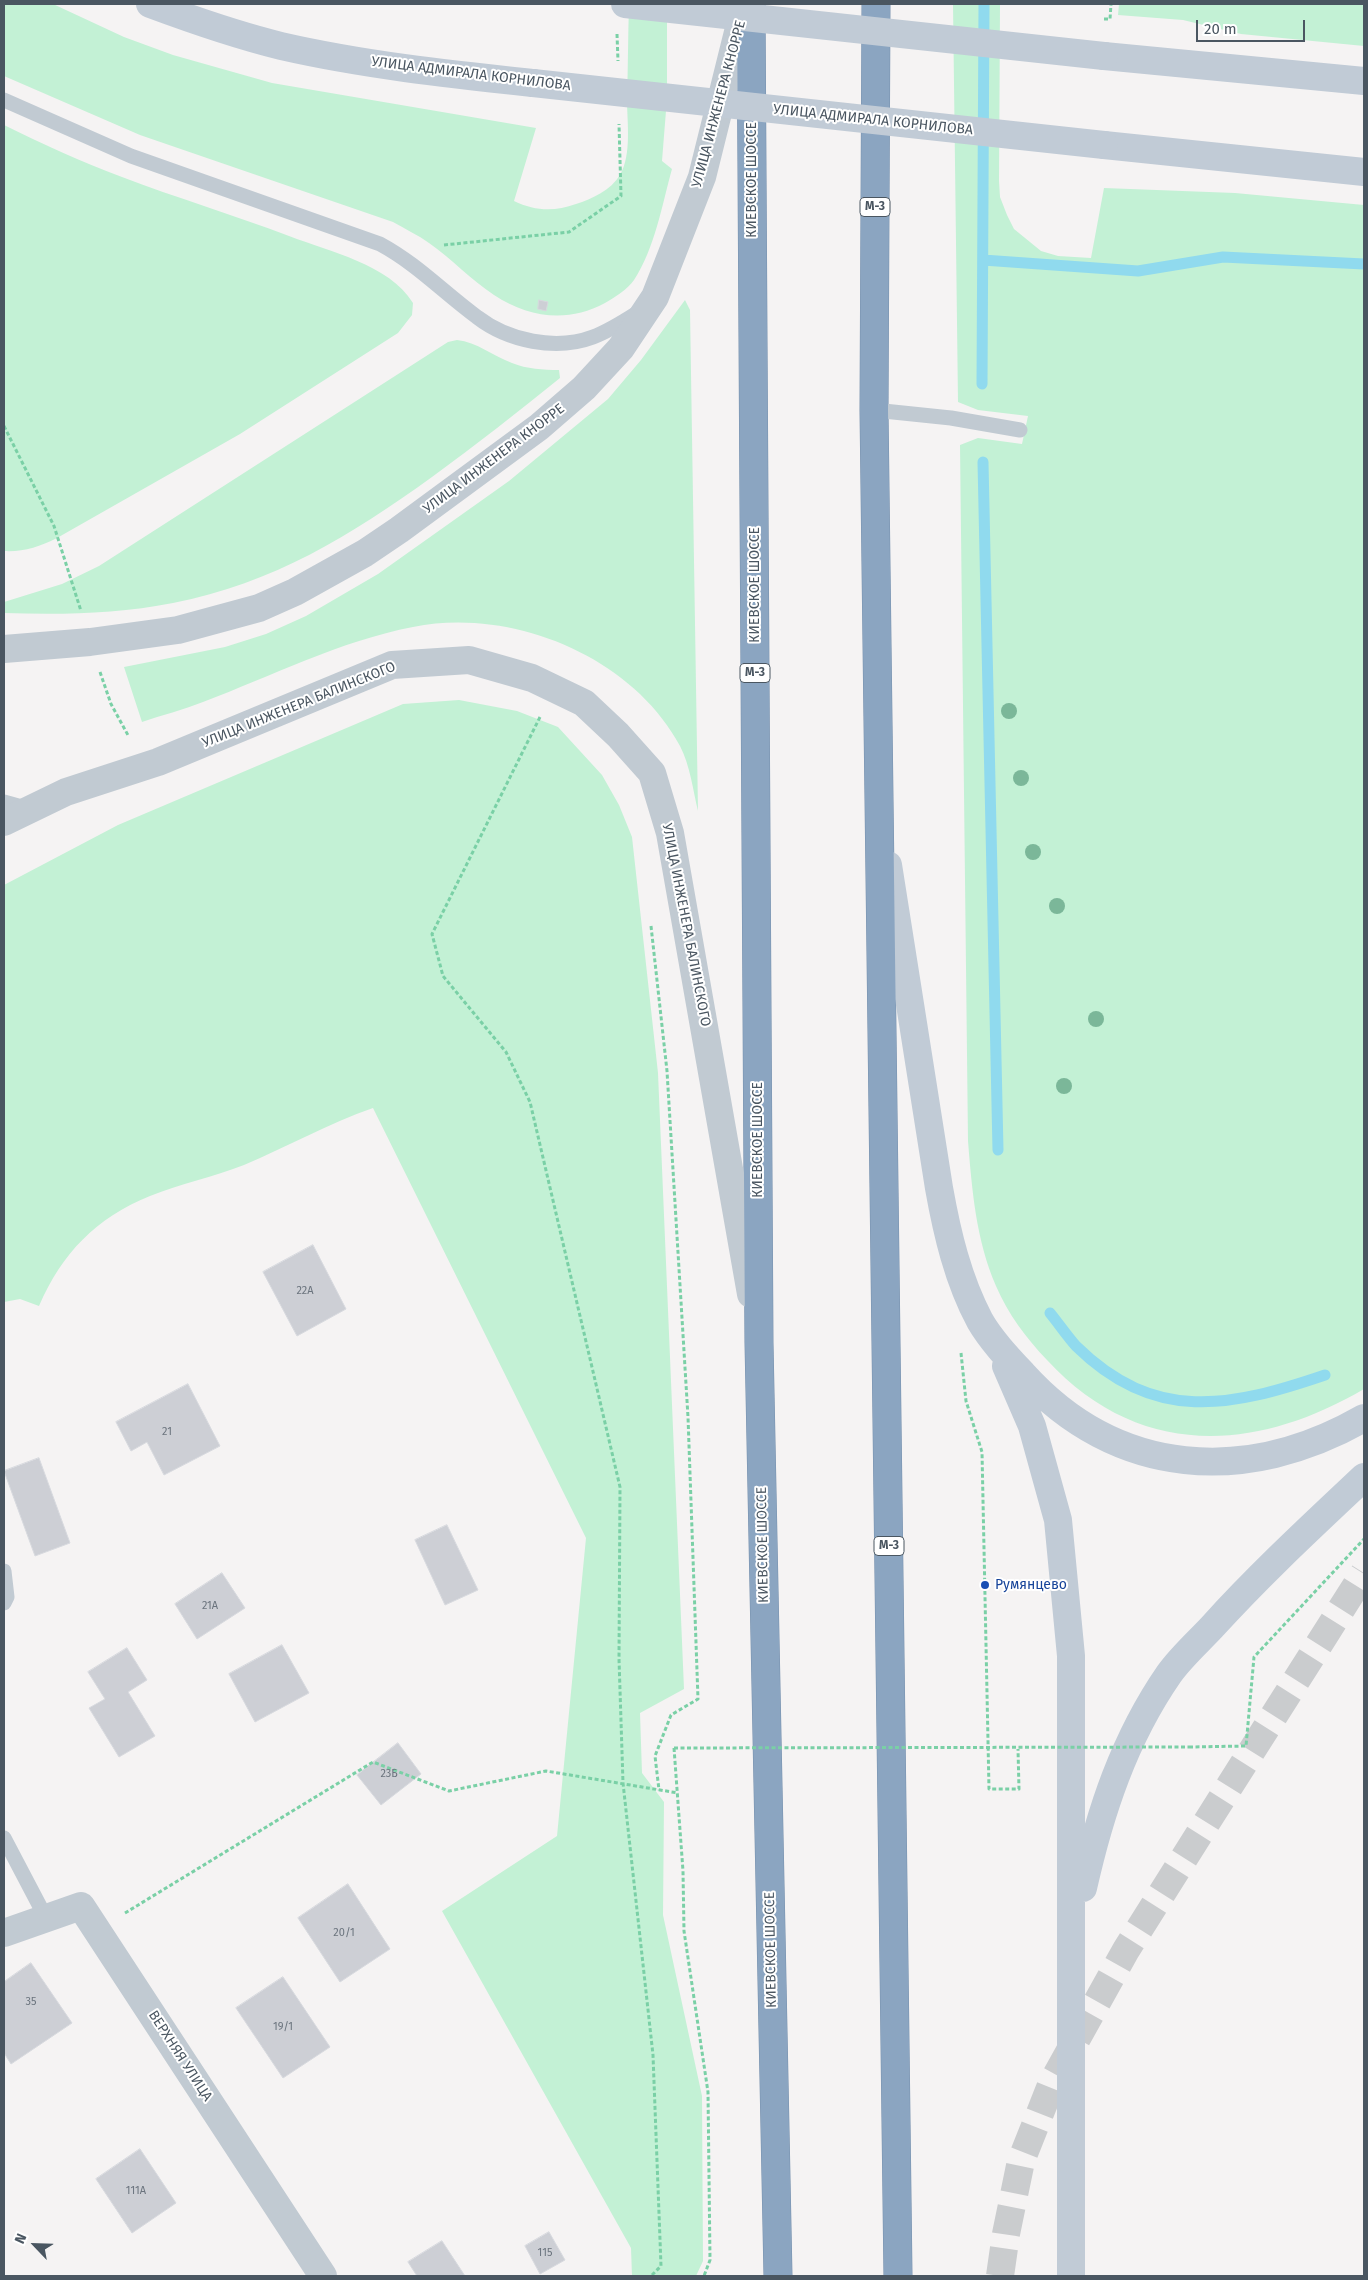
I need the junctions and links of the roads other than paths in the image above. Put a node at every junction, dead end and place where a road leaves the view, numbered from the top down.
1 (150, 4) edge
2 (626, 4) edge
3 (745, 4) edge
4 (751, 4) edge
5 (876, 4) edge
6 (1364, 81) edge
7 (4, 100) edge
8 (1364, 172) edge
9 (655, 297) junction
10 (874, 410) junction
11 (1020, 430) dead end
12 (4, 649) edge
13 (4, 802) edge
14 (30, 810) junction
15 (880, 817) junction
16 (4, 822) edge
17 (759, 1343) junction
18 (998, 1346) junction
19 (1364, 1418) edge
20 (1364, 1477) edge
21 (4, 1571) edge
22 (4, 1603) edge
23 (4, 1838) edge
24 (46, 1918) junction
25 (4, 1933) edge
26 (1072, 1936) junction
27 (323, 2276) edge
28 (778, 2276) edge
29 (898, 2276) edge
30 (1072, 2276) edge

1 - 8 main road, УЛИЦА АДМИРАЛА КОРНИЛОВА, bridge
2 - 6 main road, bridge
3 - 9 street, УЛИЦА ИНЖЕНЕРА КНОРРЕ
4 - 17 highway, КИЕВСКОЕ ШОССЕ / М-3
5 - 10 highway, М-3
7 - 9 lane
9 - 12 street, УЛИЦА ИНЖЕНЕРА КНОРРЕ
10 - 11 lane
10 - 15 highway, М-3
13 - 14 lane
14 - 16 street, УЛИЦА ИНЖЕНЕРА БАЛИНСКОГО
14 - 17 street, УЛИЦА ИНЖЕНЕРА БАЛИНСКОГО
15 - 18 main road
15 - 29 highway, М-3
17 - 28 highway, КИЕВСКОЕ ШОССЕ / М-3
18 - 19 main road
18 - 26 main road
20 - 26 main road
21 - 22 lane
23 - 24 lane
24 - 25 street, ВЕРХНЯЯ УЛИЦА
24 - 27 street, ВЕРХНЯЯ УЛИЦА
26 - 30 main road

